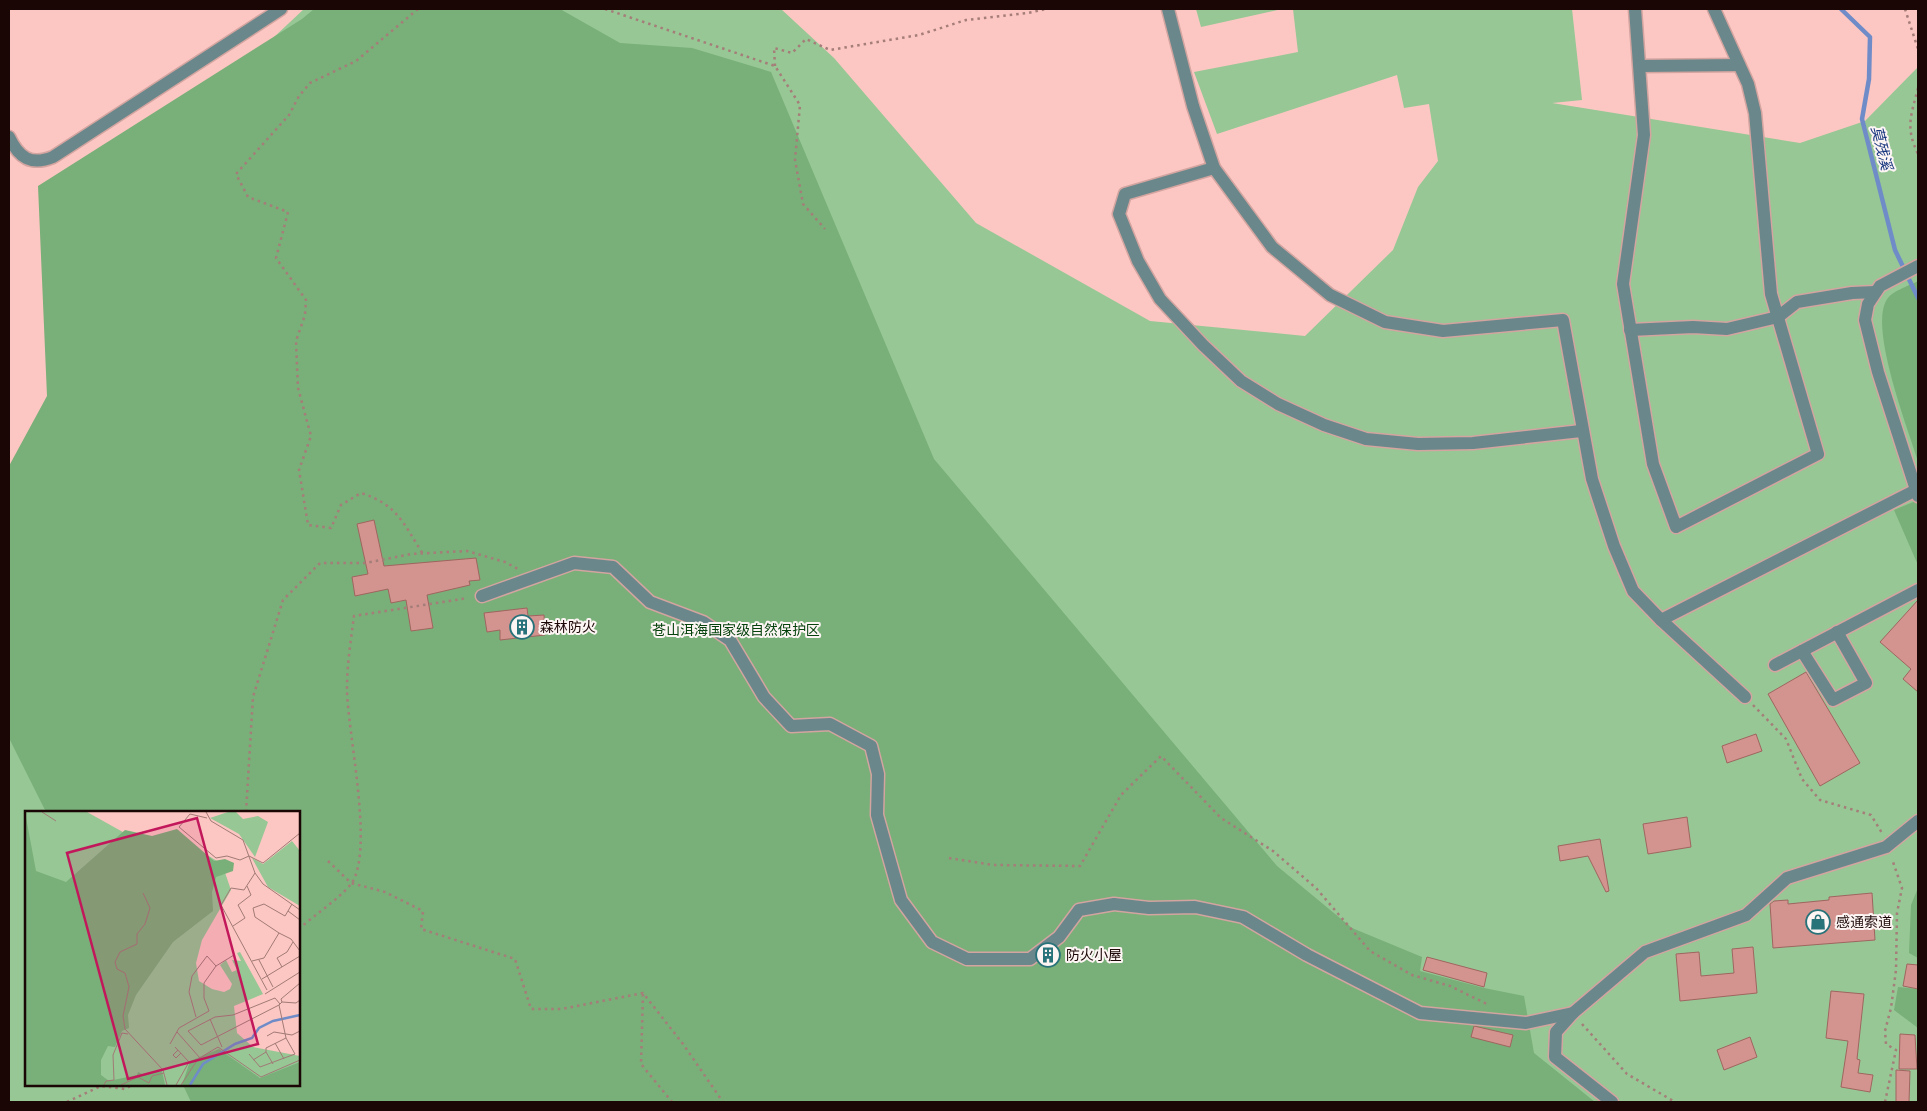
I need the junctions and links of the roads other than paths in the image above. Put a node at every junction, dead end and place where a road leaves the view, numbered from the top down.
1 (281, 9) edge
2 (1168, 9) edge
3 (1635, 9) edge
4 (1714, 9) edge
5 (1739, 65) junction
6 (1640, 66) junction
7 (9, 137) edge
8 (1214, 168) junction
9 (1918, 266) edge
10 (1878, 289) junction
11 (1778, 317) junction
12 (1630, 330) junction
13 (1581, 431) junction
14 (1917, 493) edge
15 (1918, 590) edge
16 (482, 596) road end
17 (1661, 620) junction
18 (1837, 632) junction
19 (1802, 651) junction
20 (1775, 665) dead end
21 (1745, 697) road end
22 (1918, 821) edge
23 (1573, 1013) junction
24 (1612, 1102) edge

1 - 7 street
2 - 8 street
3 - 6 street
4 - 5 street
5 - 6 street
5 - 11 street
6 - 12 street
8 - 13 street
8 - 13 street
9 - 10 street
10 - 11 street
10 - 14 street
11 - 12 street
11 - 12 street
13 - 17 street
14 - 17 street
15 - 18 street
16 - 23 street
17 - 21 street
18 - 19 street
18 - 19 street
19 - 20 street
22 - 23 street
23 - 24 street

